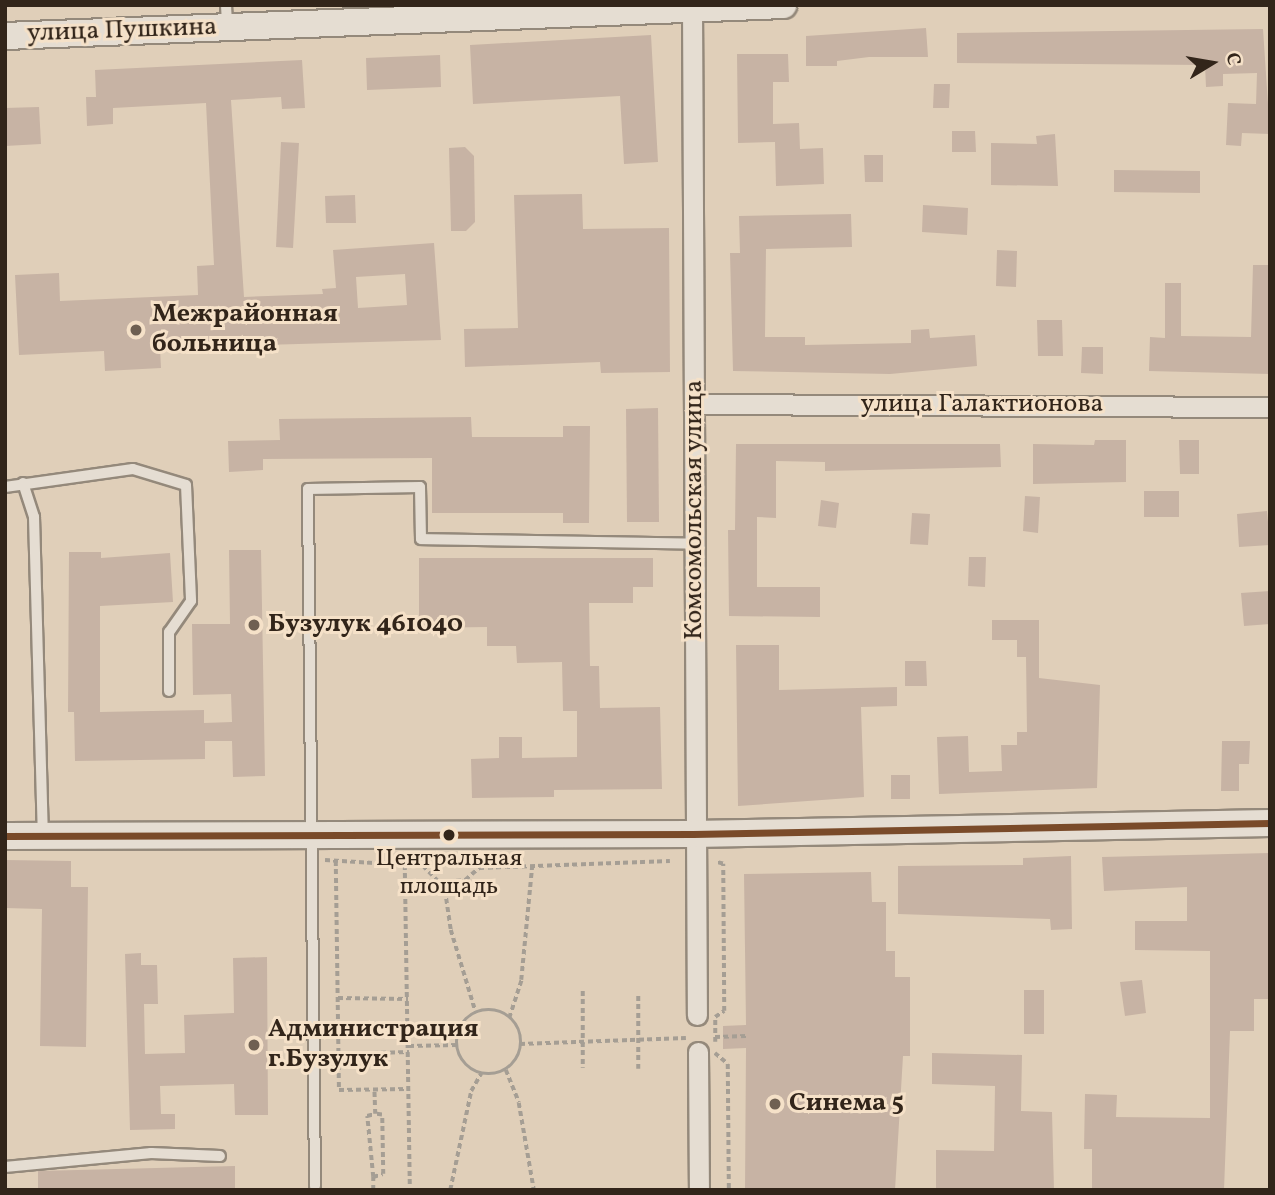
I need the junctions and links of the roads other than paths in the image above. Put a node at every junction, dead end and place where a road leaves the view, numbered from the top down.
1 (783, 5) edge
2 (692, 6) edge
3 (378, 13) edge
4 (226, 16) edge
5 (5, 36) edge
6 (695, 404) junction
7 (1270, 407) edge
8 (23, 483) junction
9 (5, 486) edge
10 (696, 544) junction
11 (169, 691) dead end
12 (1270, 823) edge
13 (693, 834) junction
14 (43, 835) junction
15 (5, 836) edge
16 (316, 848) junction
17 (697, 1015) dead end
18 (701, 1042) road end
19 (220, 1156) dead end
20 (5, 1167) edge
21 (315, 1186) dead end
22 (699, 1190) edge

1 - 2 street, улица Пушкина
2 - 3 street, улица Пушкина
2 - 6 street, Комсомольская улица
3 - 4 street, улица Пушкина
4 - 5 street, улица Пушкина
6 - 7 street, улица Галактионова
6 - 10 street, Комсомольская улица
8 - 9 lane
8 - 11 lane
8 - 14 lane
10 - 13 street, Комсомольская улица
10 - 16 lane
12 - 13 street
13 - 16 street
13 - 17 street, Комсомольская улица
14 - 15 street
14 - 16 street
16 - 21 lane
18 - 22 street
19 - 20 lane

